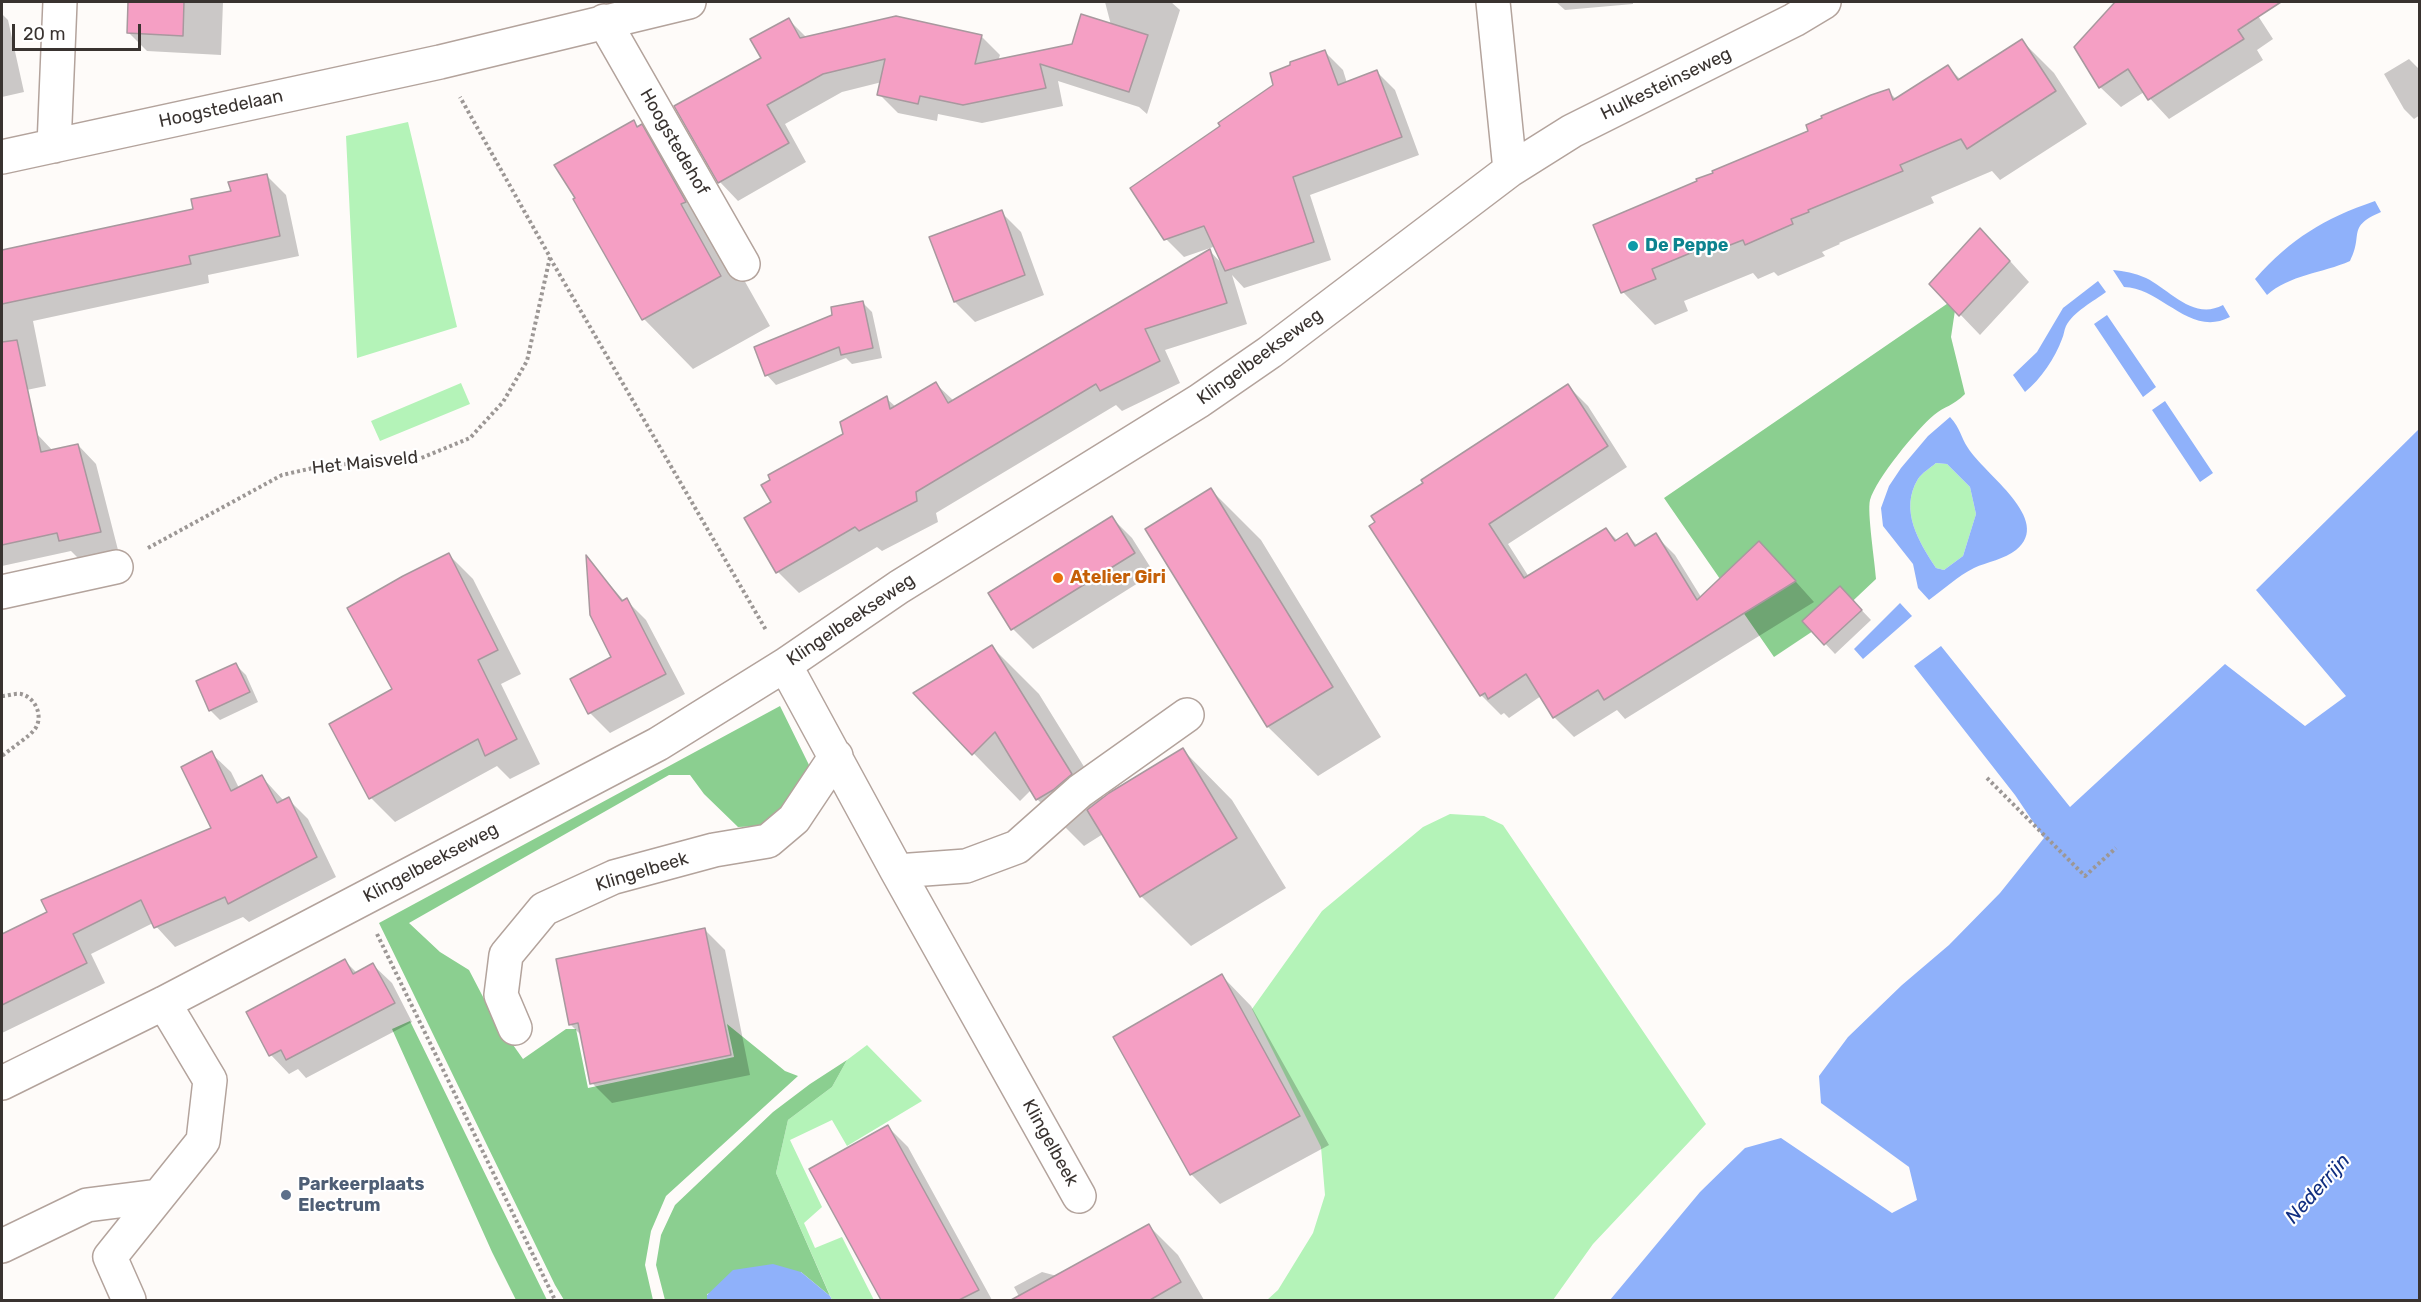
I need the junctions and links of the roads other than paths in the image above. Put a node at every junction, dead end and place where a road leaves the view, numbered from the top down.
1 (60, 2) edge
2 (689, 2) edge
3 (1493, 2) edge
4 (1824, 2) edge
5 (604, 21) junction
6 (54, 146) junction
7 (2, 157) edge
8 (1510, 170) junction
9 (743, 264) dead end
10 (116, 567) road end
11 (2, 592) edge
12 (785, 664) junction
13 (1187, 715) dead end
14 (836, 756) junction
15 (897, 871) junction
16 (164, 1003) junction
17 (515, 1028) dead end
18 (2, 1083) edge
19 (158, 1196) junction
20 (1079, 1196) dead end
21 (2, 1246) edge
22 (129, 1300) edge

1 - 6 street
2 - 5 street
3 - 8 street
4 - 8 street, Hulkesteinseweg
5 - 6 street, Hoogstedelaan
5 - 9 street, Hoogstedehof
6 - 7 street, Hoogstedelaan
8 - 12 street, Klingelbeekseweg
10 - 11 street
12 - 14 street, Klingelbeek
12 - 16 street, Klingelbeekseweg
13 - 15 street
14 - 15 street, Klingelbeek
14 - 17 street, Klingelbeek
15 - 20 street, Klingelbeek
16 - 18 street, Klingelbeekseweg
16 - 19 street
19 - 21 street
19 - 22 street

